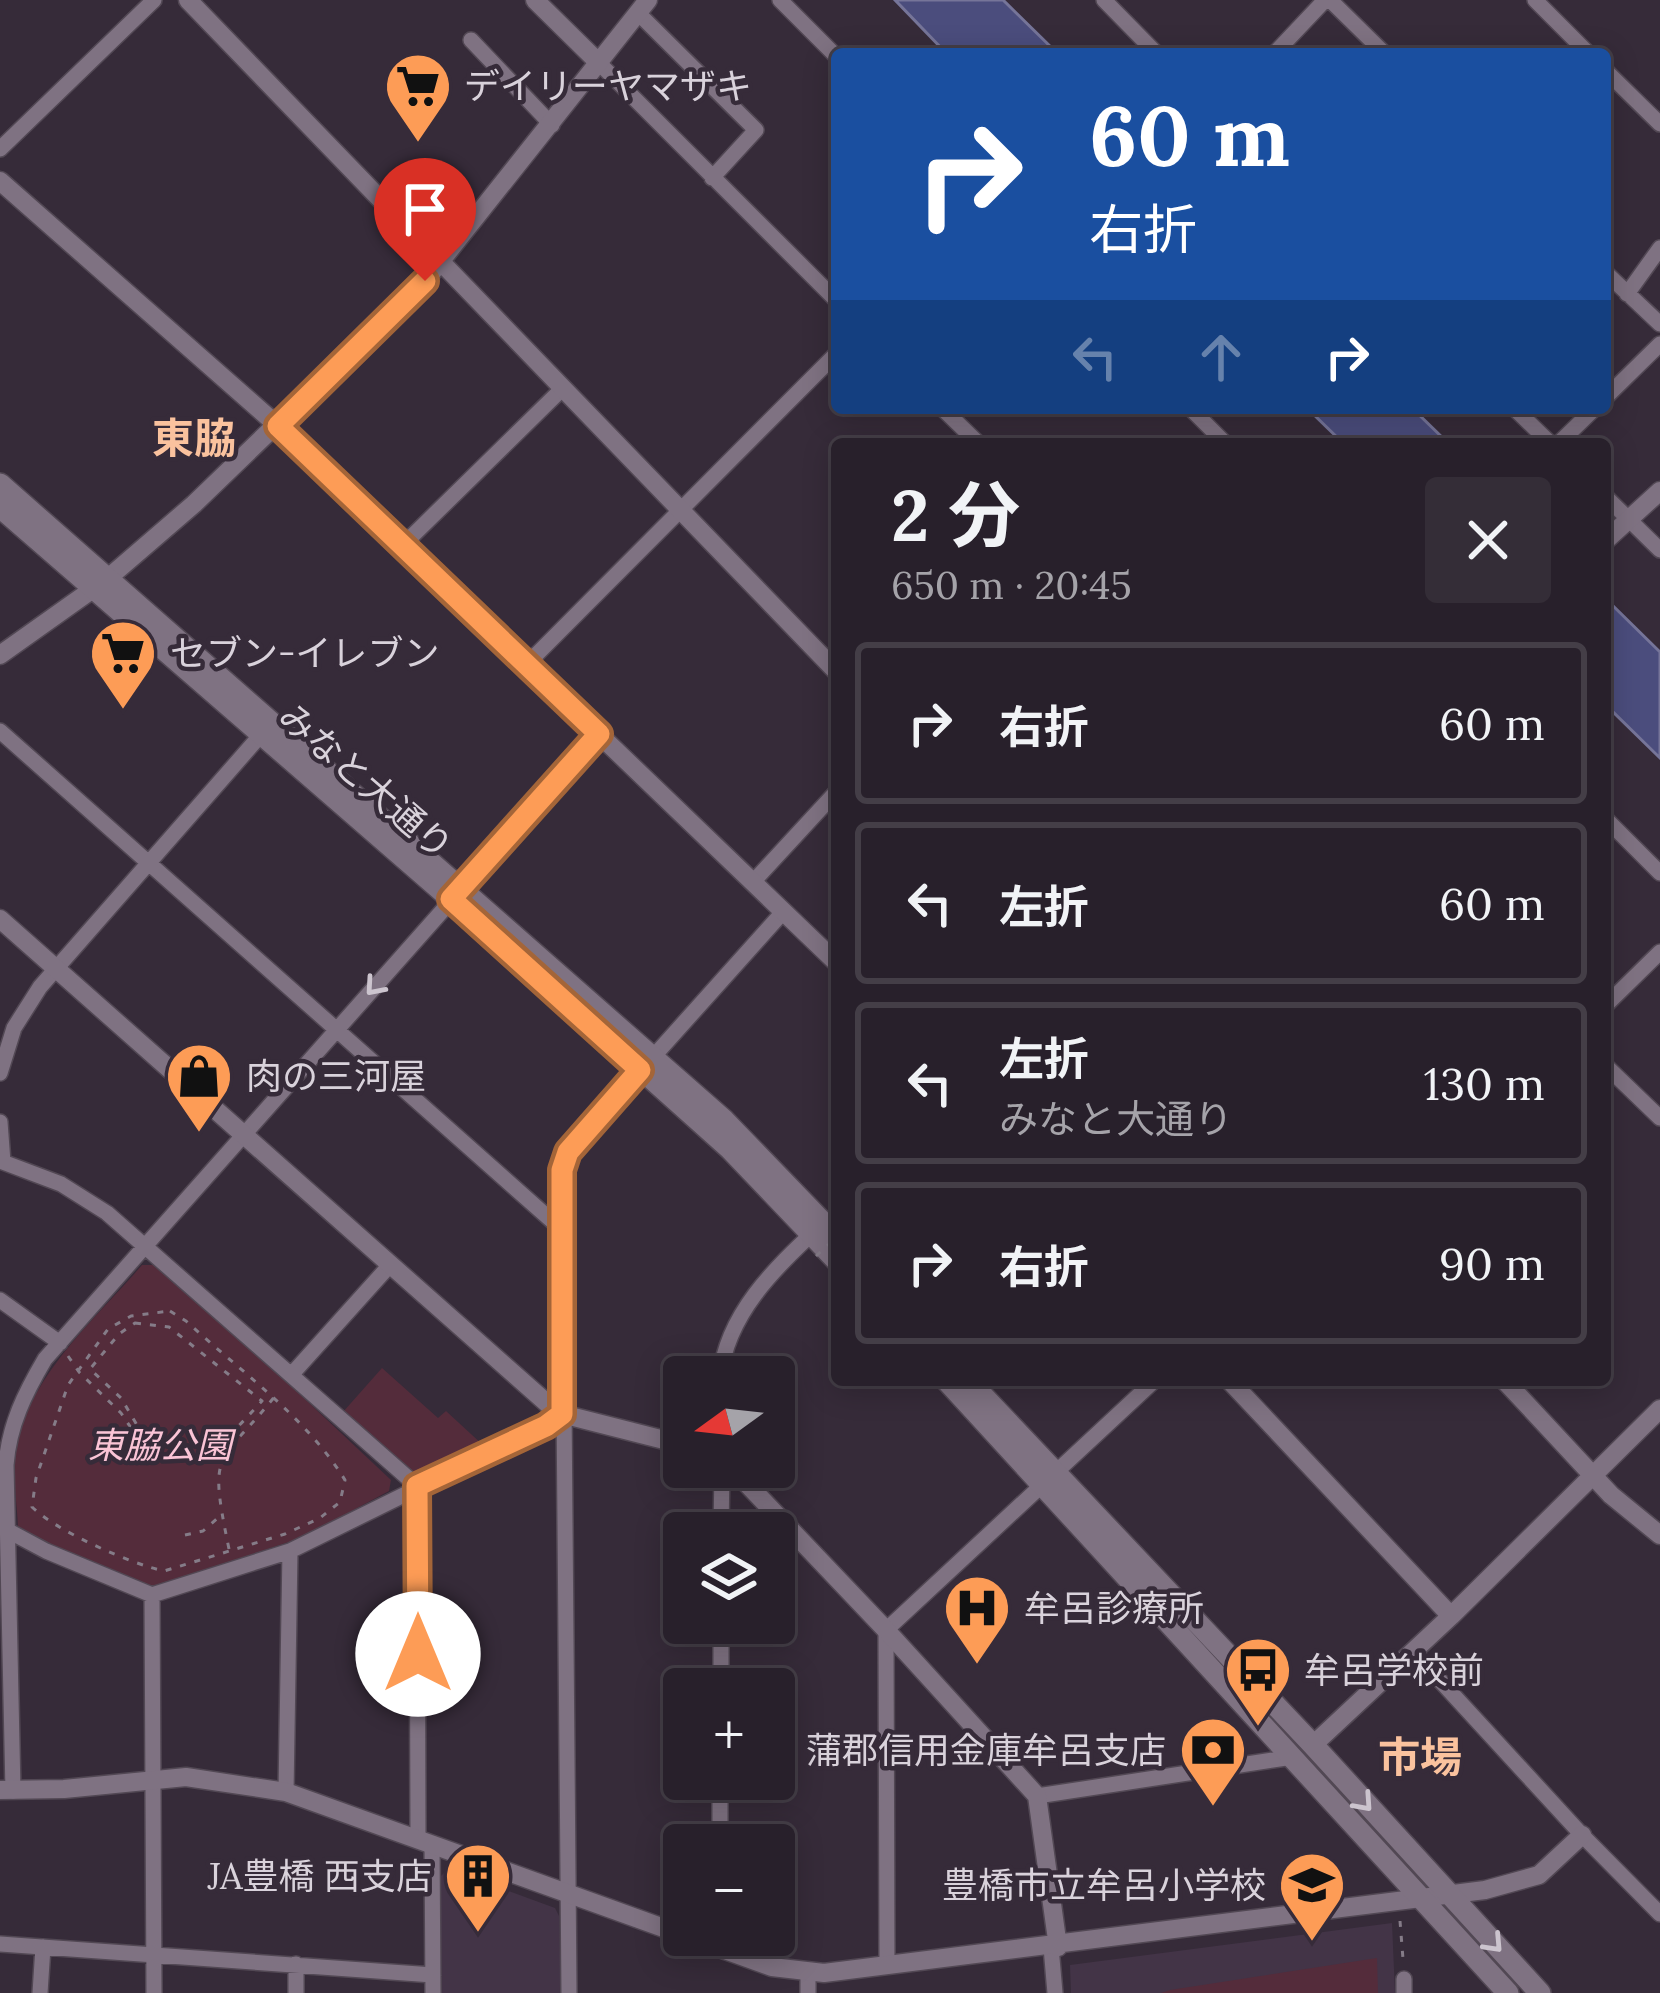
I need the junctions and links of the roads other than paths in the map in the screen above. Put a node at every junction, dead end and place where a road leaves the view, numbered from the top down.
1 (154, 0) edge
2 (188, 0) edge
3 (536, 0) edge
4 (779, 0) edge
5 (1104, 0) edge
6 (1328, 0) edge
7 (1534, 0) edge
8 (643, 7) edge
9 (471, 40) dead end
10 (1151, 48) edge
11 (1280, 48) edge
12 (1379, 48) edge
13 (1583, 48) edge
14 (831, 51) edge
15 (599, 63) junction
16 (1611, 76) edge
17 (552, 124) junction
18 (1660, 124) edge
19 (0, 149) edge
20 (712, 178) junction
21 (0, 182) edge
22 (1660, 248) edge
23 (444, 262) junction
24 (1611, 278) edge
25 (1627, 293) junction
26 (831, 295) edge
27 (1660, 324) edge
28 (1660, 344) edge
29 (831, 359) edge
30 (562, 389) junction
31 (1611, 392) edge
32 (949, 414) edge
33 (1196, 414) edge
34 (1521, 414) edge
35 (1587, 414) edge
36 (278, 426) junction
37 (973, 438) edge
38 (1220, 438) edge
39 (1547, 438) edge
40 (1561, 438) edge
41 (0, 484) edge
42 (1660, 491) edge
43 (1611, 502) edge
44 (0, 507) edge
45 (680, 511) junction
46 (1629, 519) junction
47 (1611, 536) edge
48 (403, 545) junction
49 (1660, 550) edge
50 (100, 585) junction
51 (0, 655) edge
52 (526, 664) junction
53 (831, 666) edge
54 (267, 728) junction
55 (0, 731) edge
56 (599, 734) junction
57 (831, 798) edge
58 (1611, 824) edge
59 (150, 862) junction
60 (1660, 873) edge
61 (753, 882) junction
62 (456, 893) junction
63 (783, 912) junction
64 (0, 920) edge
65 (1660, 952) edge
66 (831, 957) edge
67 (56, 968) junction
68 (1611, 1000) edge
69 (339, 1029) junction
70 (646, 1065) junction
71 (1611, 1071) edge
72 (0, 1073) edge
73 (1660, 1118) edge
74 (0, 1122) edge
75 (245, 1135) junction
76 (1, 1161) edge
77 (560, 1228) junction
78 (825, 1242) edge
79 (146, 1245) junction
80 (390, 1265) junction
81 (0, 1300) edge
82 (60, 1343) junction
83 (724, 1356) edge
84 (292, 1374) junction
85 (952, 1386) edge
86 (973, 1386) edge
87 (1149, 1386) edge
88 (1235, 1386) edge
89 (1510, 1386) edge
90 (1660, 1409) edge
91 (562, 1414) junction
92 (663, 1440) edge
93 (1593, 1475) junction
94 (1048, 1479) junction
95 (417, 1486) junction
96 (751, 1488) edge
97 (3, 1528) edge
98 (1660, 1535) edge
99 (290, 1551) junction
100 (152, 1595) junction
101 (1451, 1616) junction
102 (886, 1630) junction
103 (1413, 1652) junction
104 (1303, 1751) junction
105 (150, 1778) junction
106 (7, 1791) edge
107 (286, 1792) junction
108 (1037, 1796) junction
109 (1582, 1835) junction
110 (425, 1843) junction
111 (566, 1893) junction
112 (1447, 1895) junction
113 (1654, 1895) edge
114 (1422, 1898) junction
115 (1660, 1914) edge
116 (663, 1923) edge
117 (0, 1944) edge
118 (43, 1947) junction
119 (1055, 1947) junction
120 (153, 1954) junction
121 (750, 1956) edge
122 (296, 1964) junction
123 (887, 1966) junction
124 (433, 1975) junction
125 (808, 1983) edge
126 (40, 1993) edge
127 (154, 1993) edge
128 (296, 1993) edge
129 (433, 1993) edge
130 (569, 1993) edge
131 (1055, 1993) edge
132 (1508, 1993) edge
133 (1540, 1993) edge

1 - 19 street
2 - 23 street
3 - 15 street
4 - 14 street
5 - 10 street
6 - 11 street
6 - 12 street
7 - 13 street
8 - 15 street
8 - 20 street
9 - 17 street
15 - 17 street
15 - 20 street
16 - 18 street
17 - 23 street
20 - 26 street
21 - 36 street
22 - 25 street
23 - 30 street
23 - 36 street
24 - 25 street
25 - 27 street
28 - 31 street
29 - 45 street
30 - 45 street
30 - 48 street
32 - 37 street
33 - 38 street
34 - 39 street
35 - 40 street
36 - 48 street
36 - 50 street
41 - 50 main road, みなと大通り
42 - 46 street
43 - 46 street
44 - 50 main road, みなと大通り
45 - 52 street
45 - 53 street
46 - 47 street
46 - 49 street
48 - 52 street
50 - 51 street
50 - 54 main road, みなと大通り
52 - 56 street
54 - 59 street
54 - 62 main road, みなと大通り
55 - 59 street
56 - 61 street
56 - 62 street
57 - 61 street
58 - 60 street
59 - 67 street
59 - 69 street
61 - 63 street
62 -> 69 street
62 - 70 main road, みなと大通り
63 - 66 street
63 - 70 street
64 - 67 street
65 - 68 street
67 - 72 street
67 - 75 street
69 - 75 street
69 - 77 street
70 - 77 street
70 - 78 main road, みなと大通り
71 - 73 street
74 - 76 street
75 - 79 street
75 - 80 street
76 - 79 street
77 - 91 street
78 - 83 street
79 - 82 street
79 - 84 street
80 - 84 street
80 - 91 street
81 - 82 street
82 - 97 street
84 - 95 street
85 - 94 main road
86 - 94 main road
87 - 94 street
88 - 101 street
89 - 93 street
90 - 93 street
91 - 92 street
91 - 95 street
91 - 111 street
93 - 98 street
93 - 101 street
94 - 102 street
94 - 104 main road
95 - 99 street
95 - 110 street
96 - 102 street
97 - 100 street
97 - 106 street
99 - 100 street
99 - 107 street
100 - 105 street
101 - 103 street
102 - 108 street
102 - 123 street
103 - 104 street
103 - 109 street
104 - 108 street
104 -> 112 main road
104 - 114 main road
105 - 106 street
105 - 107 street
105 - 120 street
107 - 110 street
108 - 119 street
109 - 112 street
109 - 113 street
110 - 111 street
110 - 124 street
111 - 116 street
111 - 130 street
112 - 114 street
112 -> 133 main road
113 - 115 street
114 - 119 street
114 - 132 main road
117 - 118 street
118 - 120 street
118 - 126 street
119 - 123 street
119 - 131 street
120 - 122 street
120 - 127 street
121 - 125 street
122 - 124 street
122 - 128 street
123 - 125 street
124 - 129 street

